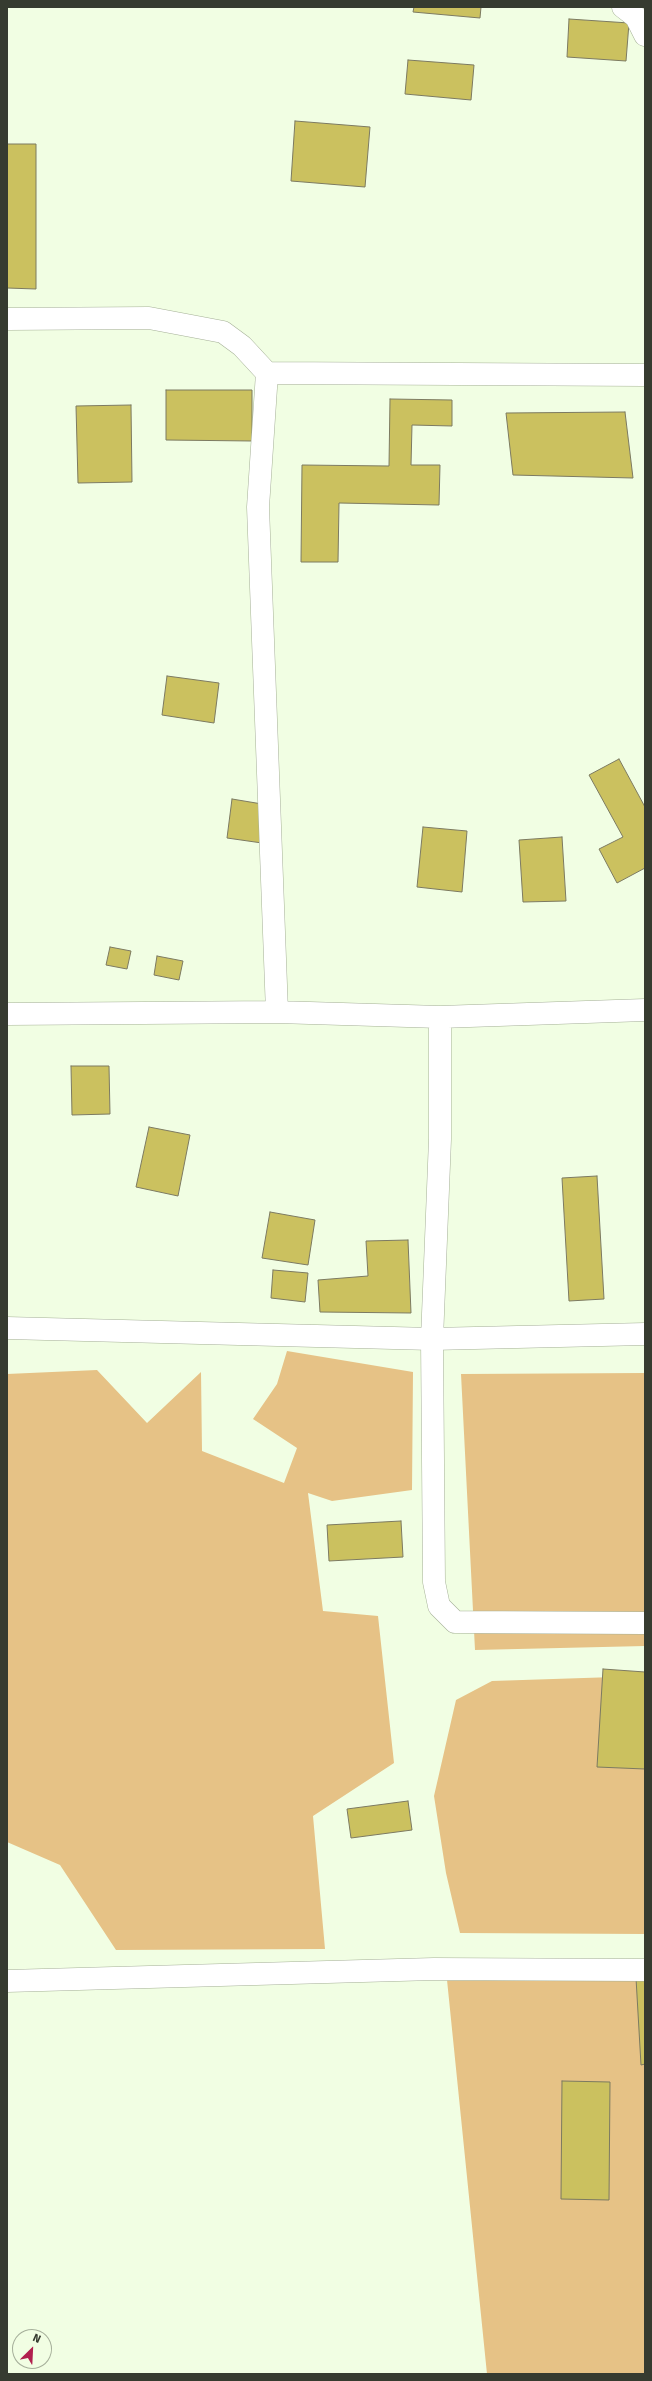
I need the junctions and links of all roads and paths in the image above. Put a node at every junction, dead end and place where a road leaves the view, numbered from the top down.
1 (624, 7) edge
2 (645, 35) edge
3 (7, 318) edge
4 (267, 373) junction
5 (645, 375) edge
6 (645, 1010) edge
7 (277, 1012) junction
8 (7, 1014) edge
9 (440, 1017) junction
10 (7, 1328) edge
11 (645, 1334) edge
12 (432, 1339) junction
13 (645, 1623) edge
14 (645, 1970) edge
15 (7, 1981) edge

1 - 2 street
3 - 4 street
4 - 5 street
4 - 7 street
6 - 9 street
7 - 8 street
7 - 9 street
9 - 12 street
10 - 12 street
11 - 12 street
12 - 13 street
14 - 15 street

